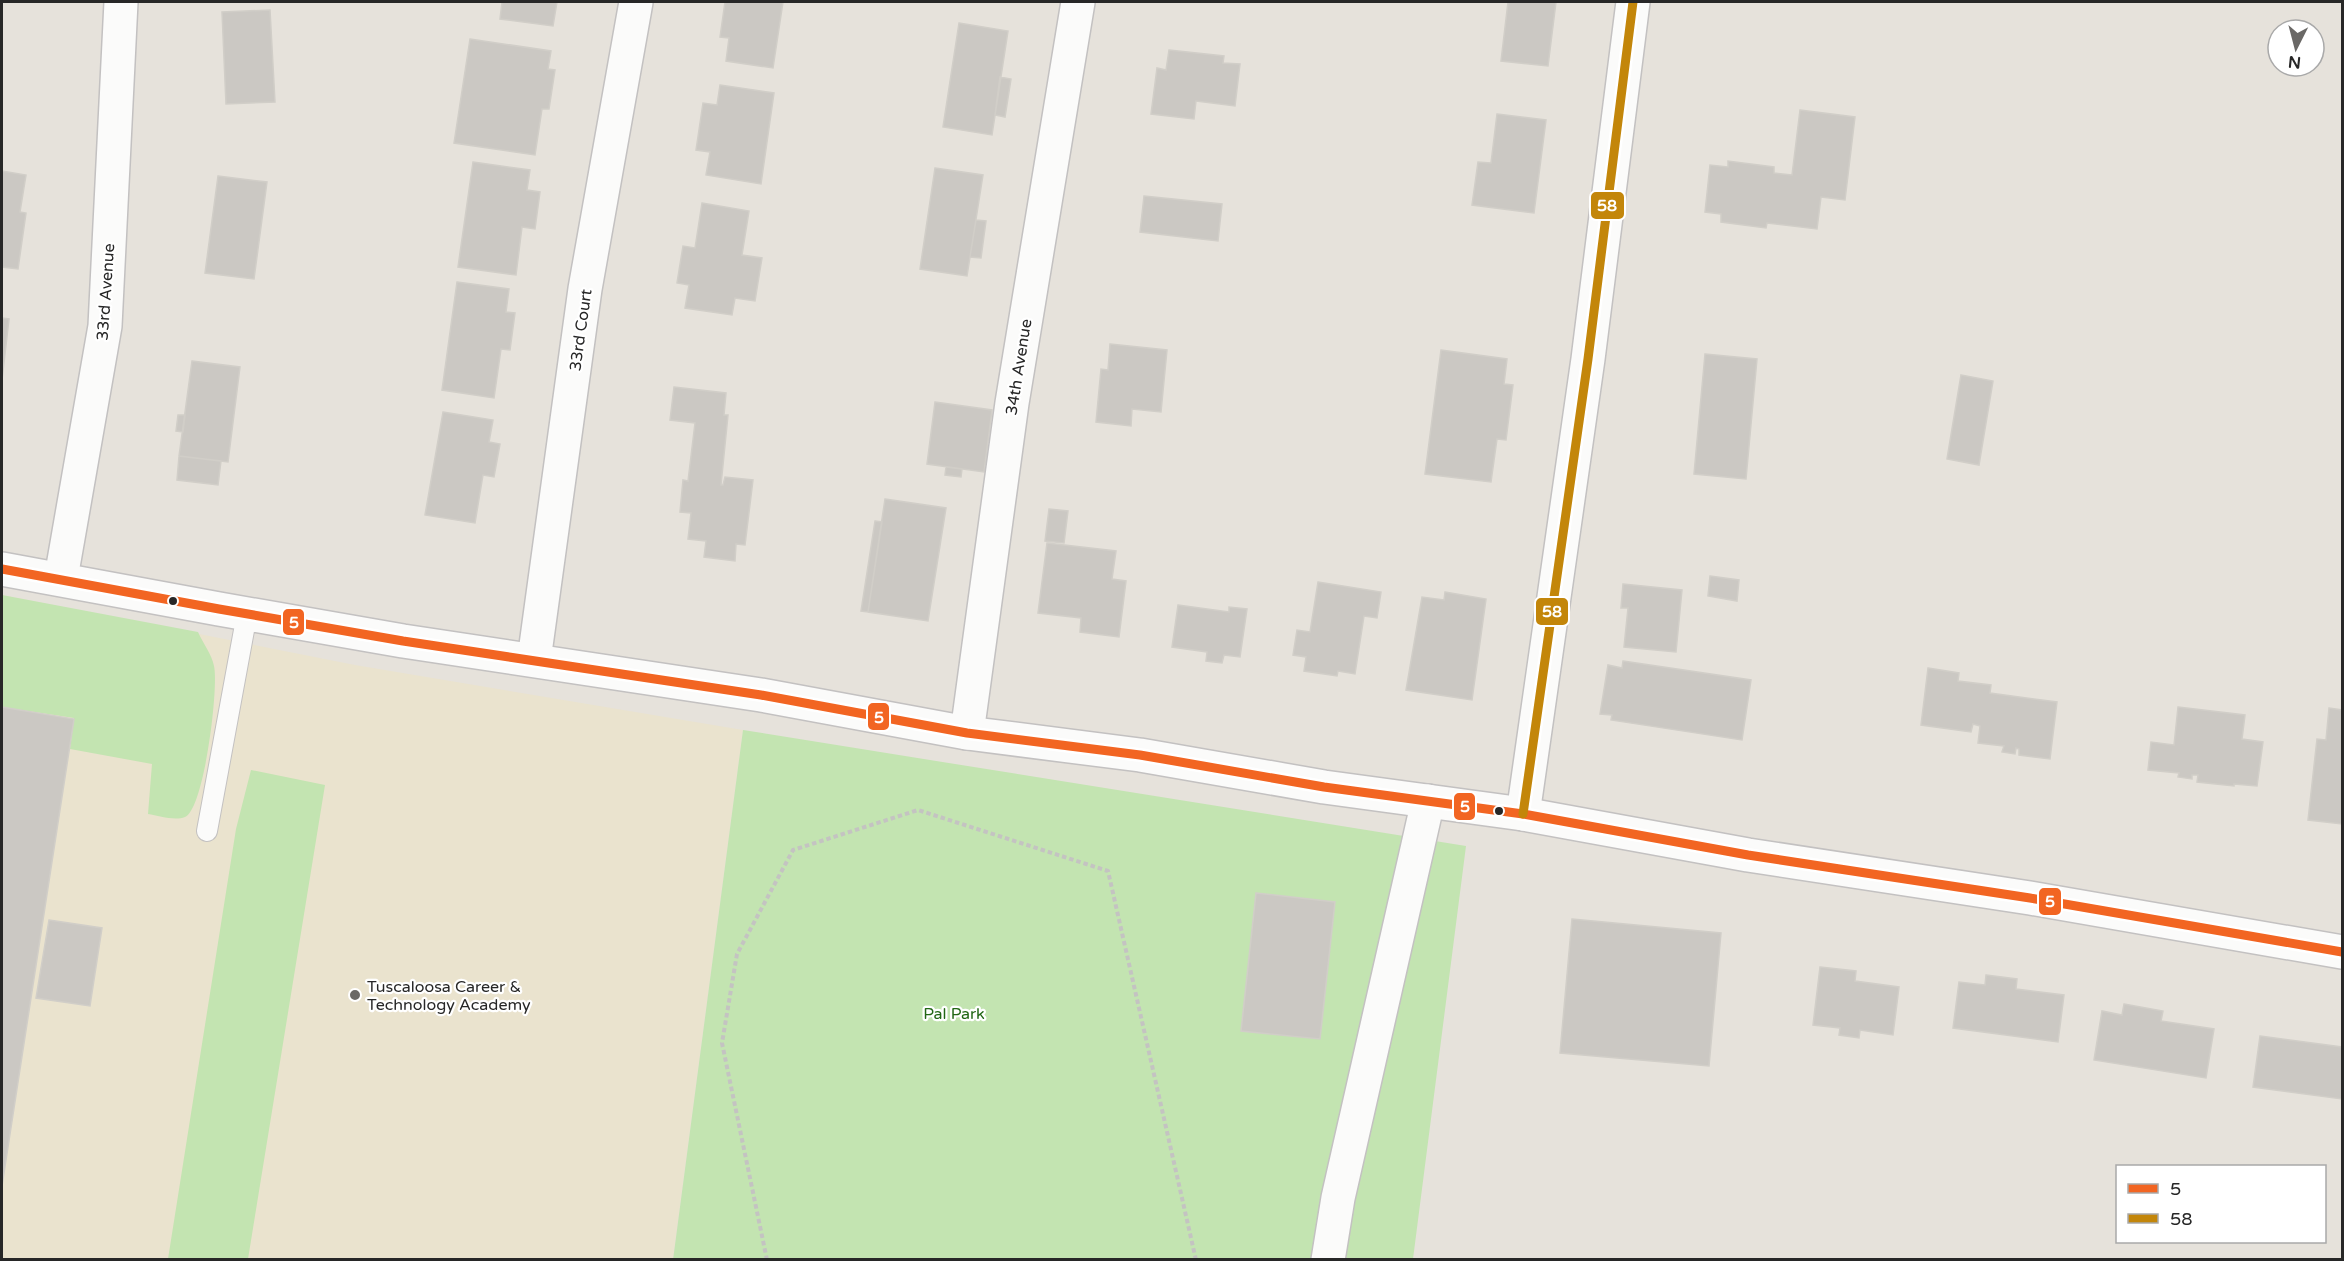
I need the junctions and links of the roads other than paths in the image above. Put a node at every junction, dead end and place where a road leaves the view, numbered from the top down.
1 (121, 2) edge
2 (636, 2) edge
3 (1077, 2) edge
4 (1633, 2) edge
5 (2, 569) edge
6 (61, 578) junction
7 (247, 614) junction
8 (534, 660) junction
9 (967, 733) junction
10 (1428, 801) junction
11 (1523, 814) junction
12 (207, 831) dead end
13 (2343, 952) edge
14 (1328, 1260) edge

1 - 6 street, 33rd Avenue
2 - 8 street, 33rd Court
3 - 9 street, 34th Avenue
4 - 11 street
5 - 6 street
6 - 7 street
7 - 8 street
7 - 12 lane
8 - 9 street
9 - 10 street
10 - 11 street
10 - 14 street
11 - 13 street

